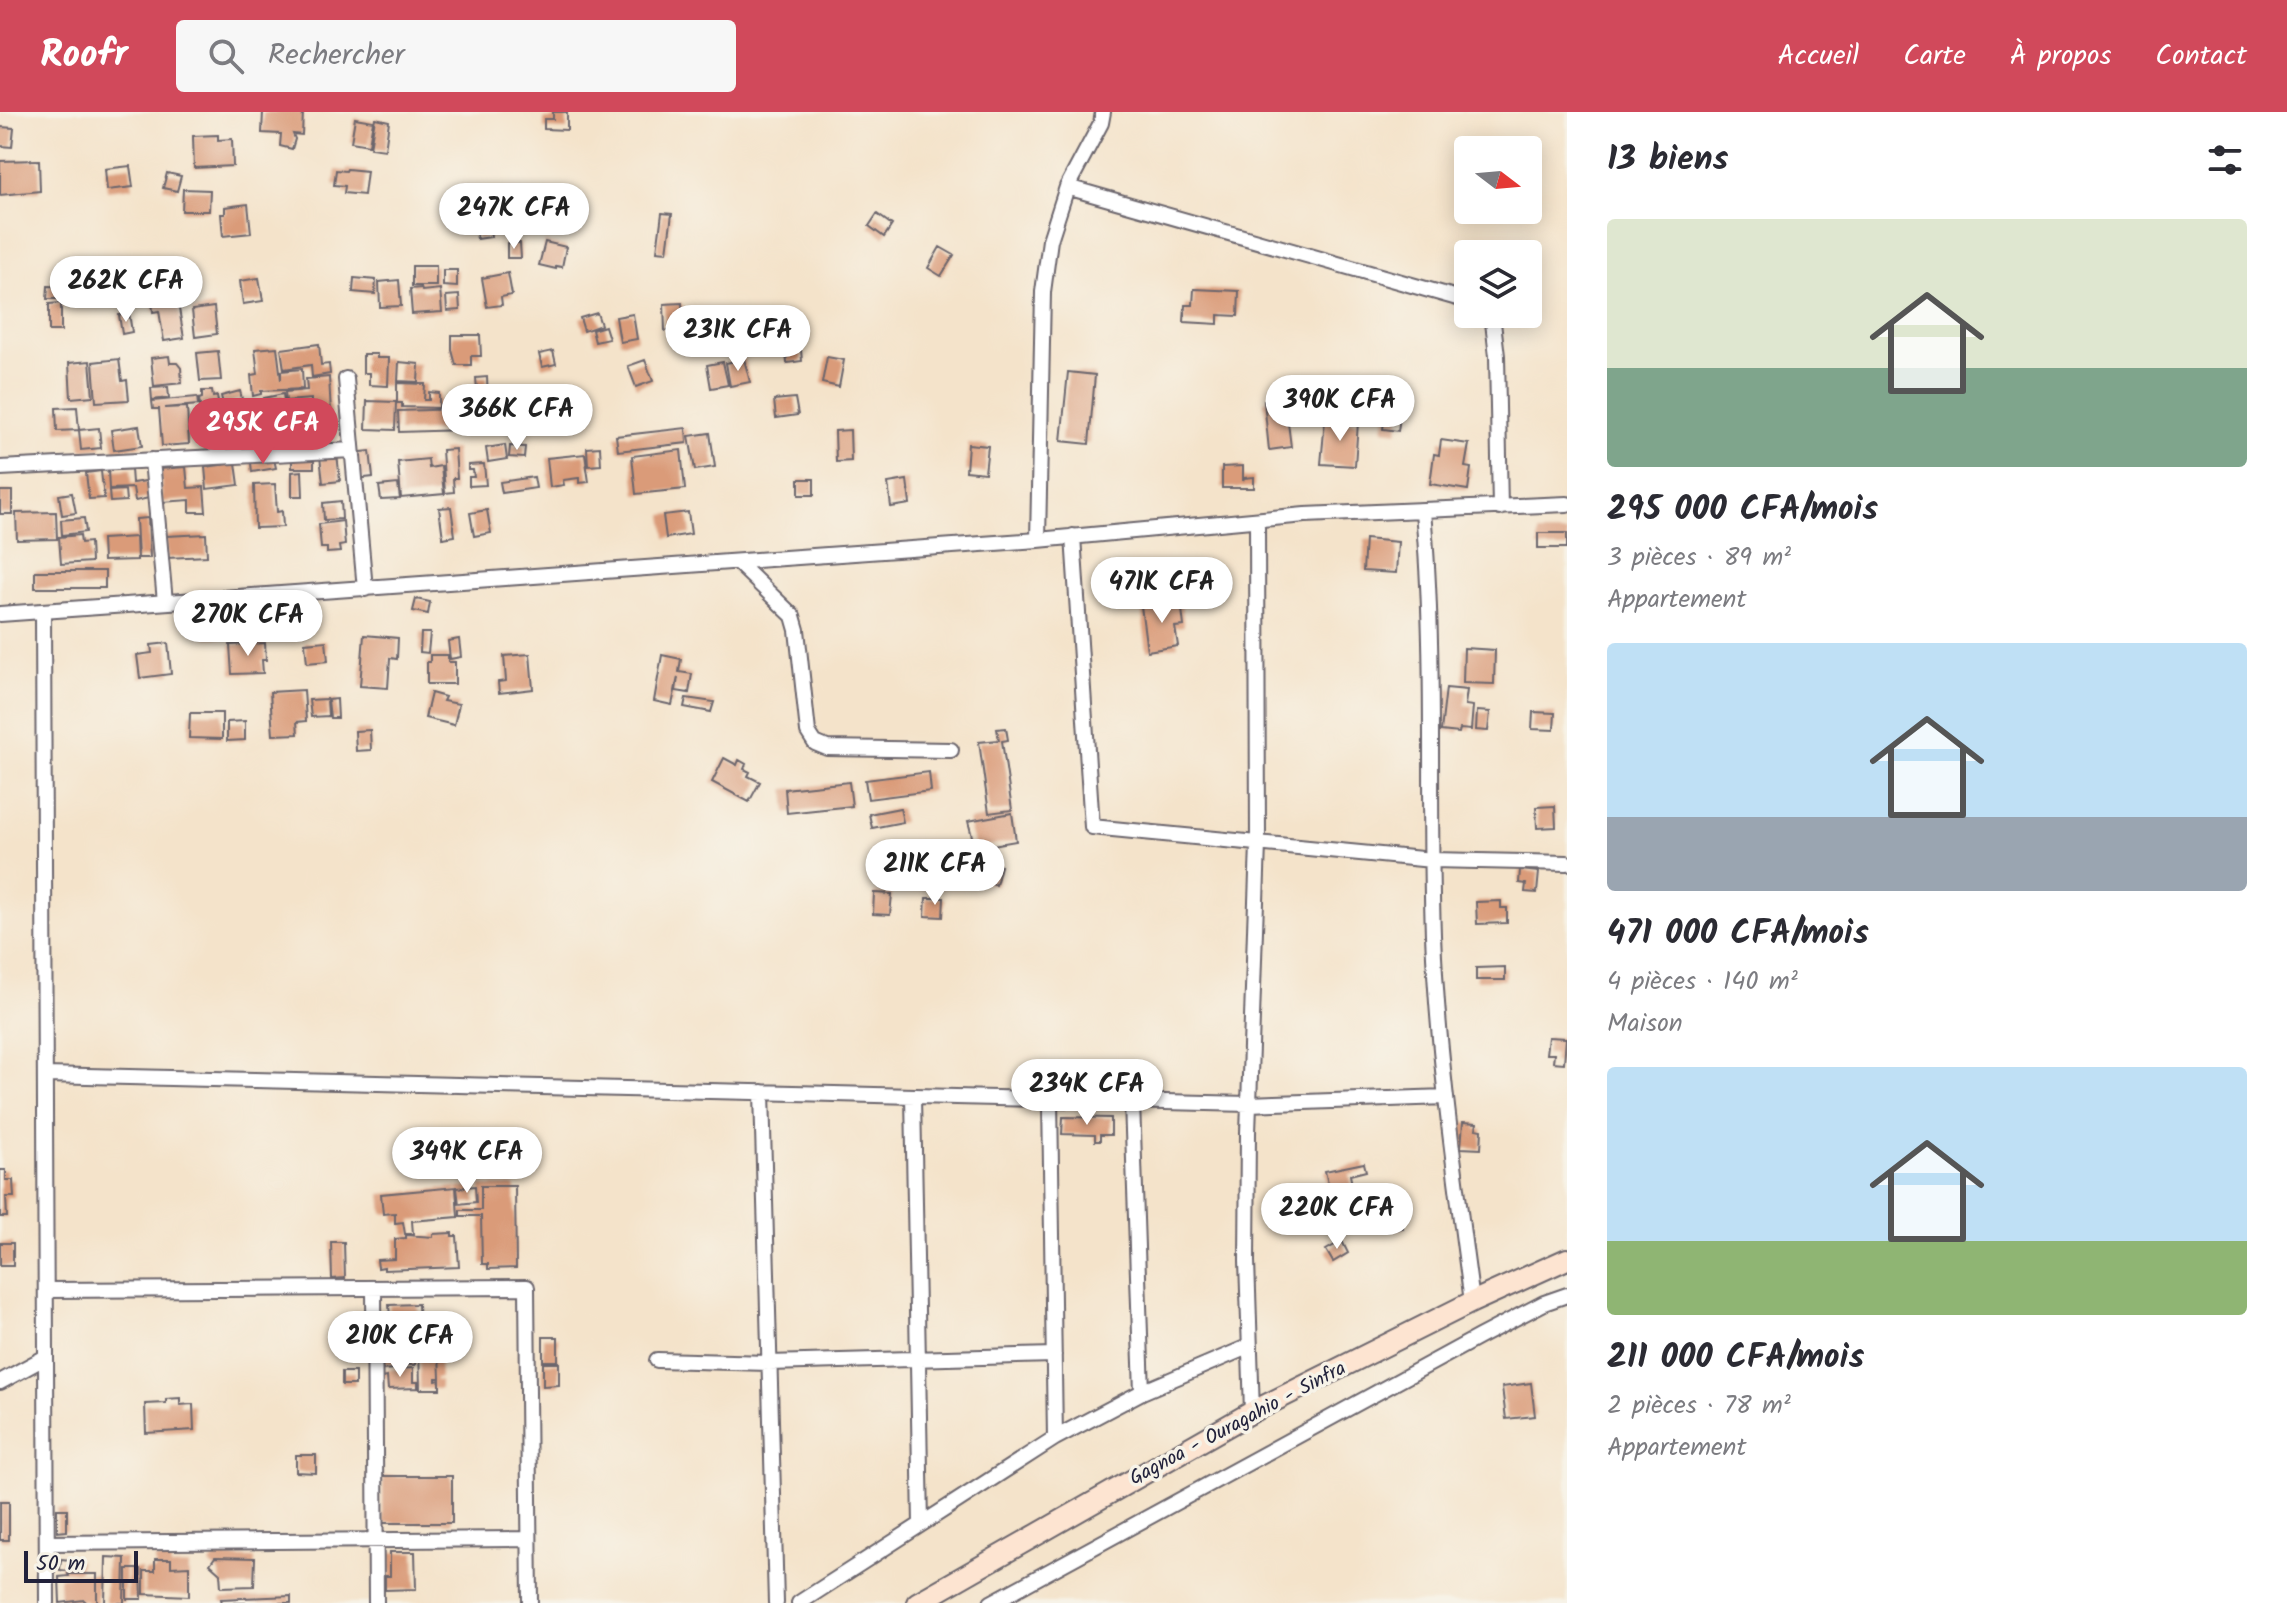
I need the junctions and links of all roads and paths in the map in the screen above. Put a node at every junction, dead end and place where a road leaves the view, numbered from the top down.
1 (1103, 112) edge
2 (1067, 187) junction
3 (1454, 297) edge
4 (1494, 328) edge
5 (346, 379) dead end
6 (352, 450) junction
7 (152, 460) junction
8 (0, 468) edge
9 (1567, 504) edge
10 (1500, 508) junction
11 (1423, 512) junction
12 (1257, 520) junction
13 (1073, 536) junction
14 (1038, 540) junction
15 (737, 562) junction
16 (365, 589) junction
17 (165, 602) junction
18 (43, 611) junction
19 (0, 614) edge
20 (951, 750) dead end
21 (1258, 844) junction
22 (1432, 860) junction
23 (1567, 863) edge
24 (45, 1075) junction
25 (762, 1092) junction
26 (913, 1096) junction
27 (1446, 1097) junction
28 (1050, 1099) junction
29 (1132, 1102) junction
30 (1249, 1104) junction
31 (1567, 1259) edge
32 (374, 1288) junction
33 (46, 1290) junction
34 (1567, 1295) edge
35 (1472, 1302) junction
36 (1250, 1346) junction
37 (1054, 1355) junction
38 (46, 1357) junction
39 (918, 1358) junction
40 (657, 1360) dead end
41 (769, 1363) junction
42 (0, 1382) edge
43 (1142, 1392) junction
44 (1252, 1412) junction
45 (1055, 1438) junction
46 (921, 1524) junction
47 (374, 1539) junction
48 (529, 1539) junction
49 (47, 1543) junction
50 (47, 1603) edge
51 (376, 1603) edge
52 (530, 1603) edge
53 (776, 1603) edge
54 (799, 1603) edge
55 (917, 1603) edge
56 (991, 1603) edge

1 - 2 street
2 - 3 street
2 - 14 street
4 - 10 street
5 - 6 street
6 - 7 street
6 - 16 street
7 - 8 street
7 - 17 street
9 - 10 street
10 - 11 street
11 - 12 street
11 - 22 street
12 - 13 street
12 - 21 street
13 - 14 street
13 - 21 street
14 - 15 street
15 - 16 street
15 - 20 street
16 - 17 street
17 - 18 street
18 - 19 street
18 - 24 street
21 - 22 street
21 - 30 street
22 - 23 street
22 - 27 street
24 - 25 street
24 - 33 street
25 - 26 street
25 - 41 street
26 - 28 street
26 - 39 street
27 - 30 street
27 - 35 street
28 - 29 street
28 - 37 street
29 - 30 street
29 - 43 street
30 - 36 street
31 - 35 main road, Gagnoa - Ouragahio - Sinfra
32 - 33 street
32 - 47 street
32 - 48 street
33 - 38 street
34 - 56 street
35 - 44 main road, Gagnoa - Ouragahio - Sinfra
36 - 43 street
36 - 44 street
37 - 39 street
37 - 45 street
38 - 42 street
38 - 49 street
39 - 41 street
39 - 46 street
40 - 41 street
41 - 53 street
43 - 45 street
44 - 55 main road, Gagnoa - Ouragahio - Sinfra
45 - 46 street
46 - 54 street
47 - 48 street
47 - 49 street
47 - 51 street
48 - 52 street
49 - 50 street

